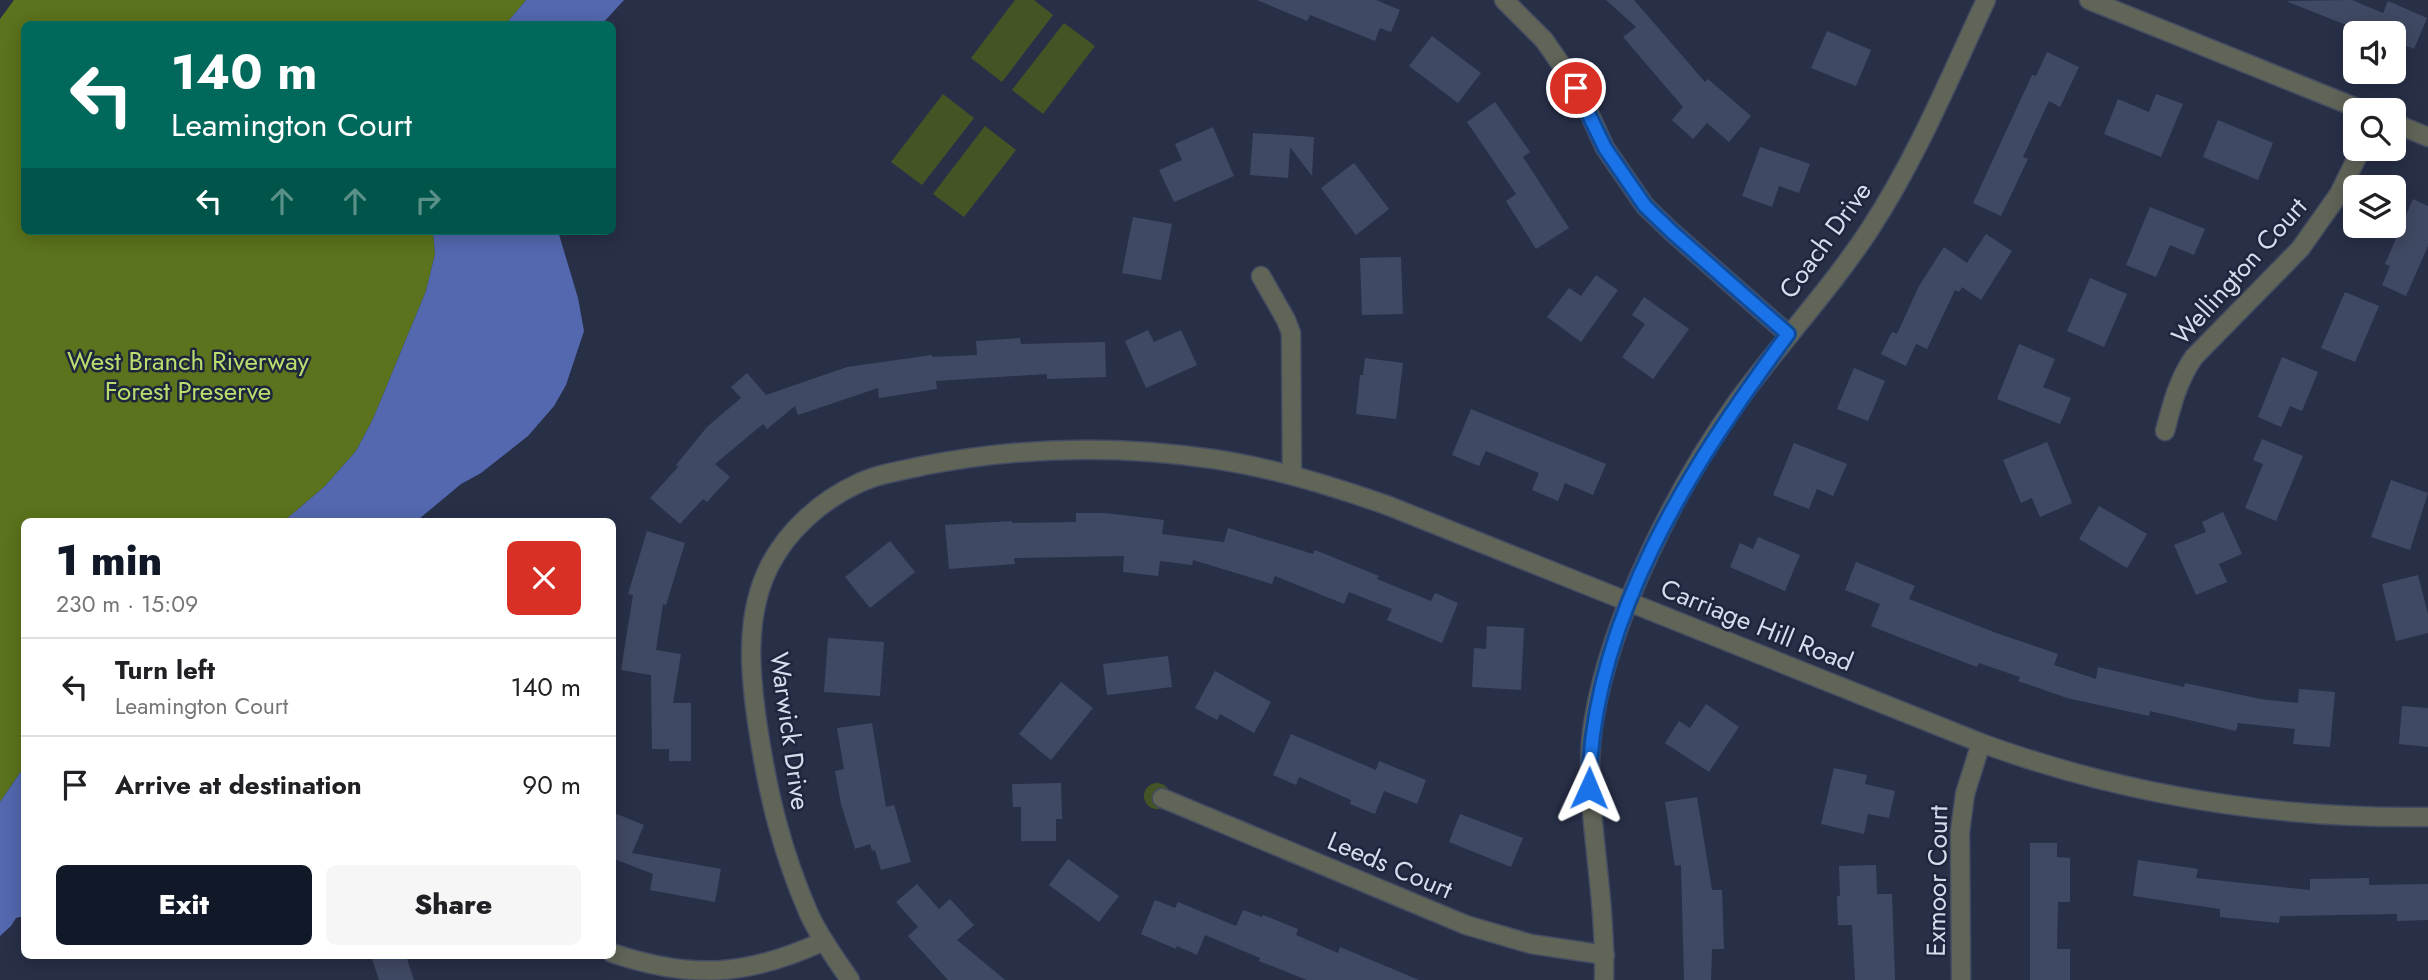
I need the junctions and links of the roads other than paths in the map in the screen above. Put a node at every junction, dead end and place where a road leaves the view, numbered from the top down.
1 (1504, 0) edge
2 (1986, 0) edge
3 (2089, 0) edge
4 (2343, 102) edge
5 (2406, 128) edge
6 (2428, 137) edge
7 (2355, 161) edge
8 (1261, 276) dead end
9 (1788, 334) junction
10 (2165, 431) dead end
11 (1292, 475) junction
12 (867, 480) joint
13 (1630, 603) junction
14 (1981, 743) junction
15 (1161, 798) dead end
16 (2428, 817) edge
17 (824, 941) junction
18 (616, 954) edge
19 (1605, 955) junction
20 (850, 980) edge
21 (1605, 980) edge
22 (1961, 980) edge

1 - 9 street
2 - 9 street, Coach Drive
3 - 4 street
5 - 6 street
7 - 10 street, Wellington Court
8 - 11 street
9 - 13 street, Coach Drive
11 - 12 street, Carriage Hill Road
11 - 13 street, Carriage Hill Road
12 - 17 street, Warwick Drive
13 - 14 street, Carriage Hill Road
13 - 19 street, Coach Drive
14 - 16 street, Carriage Hill Road
14 - 22 street, Exmoor Court
15 - 19 street, Leeds Court
17 - 18 street
17 - 20 street, Warwick Drive
19 - 21 street, Coach Drive

